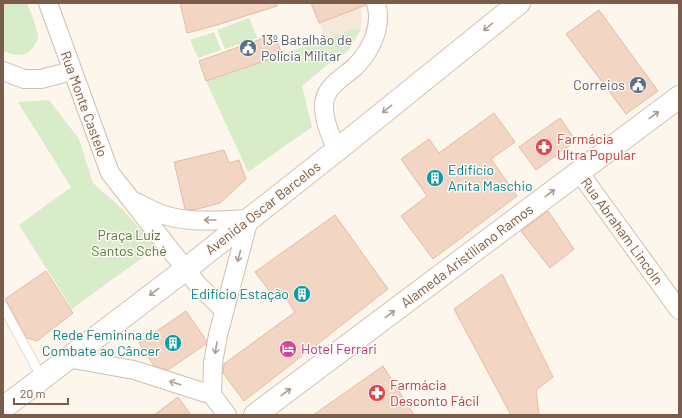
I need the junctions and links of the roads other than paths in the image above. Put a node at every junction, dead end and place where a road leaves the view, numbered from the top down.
1 (48, 3) edge
2 (376, 3) edge
3 (511, 6) edge
4 (3, 71) edge
5 (72, 71) junction
6 (679, 97) edge
7 (337, 150) junction
8 (579, 172) junction
9 (131, 200) junction
10 (249, 219) junction
11 (186, 269) junction
12 (3, 306) edge
13 (224, 310) junction
14 (679, 310) edge
15 (67, 358) junction
16 (42, 378) junction
17 (212, 395) junction
18 (3, 408) edge
19 (227, 415) edge
20 (255, 415) edge

1 - 5 street, Rua Monte Castelo
2 - 7 street
3 -> 7 main road, Avenida Oscar Barcelos
4 - 5 street
5 - 9 street, Rua Monte Castelo
8 -> 6 main road, Alameda Aristiliano Ramos
7 - 10 main road, Avenida Oscar Barcelos
8 - 14 street, Rua Abraham Lincoln
20 -> 8 main road, Alameda Aristiliano Ramos
10 -> 9 street, Rua Monte Castelo
9 - 11 street, Rua Monte Castelo
10 - 11 main road, Avenida Oscar Barcelos
10 -> 13 street
11 - 13 street, Rua Monte Castelo
11 -> 15 main road, Avenida Oscar Barcelos
12 - 16 lane
13 -> 17 street
15 - 16 main road, Avenida Oscar Barcelos
17 -> 15 street
16 - 18 main road, Avenida Oscar Barcelos
17 - 19 street

